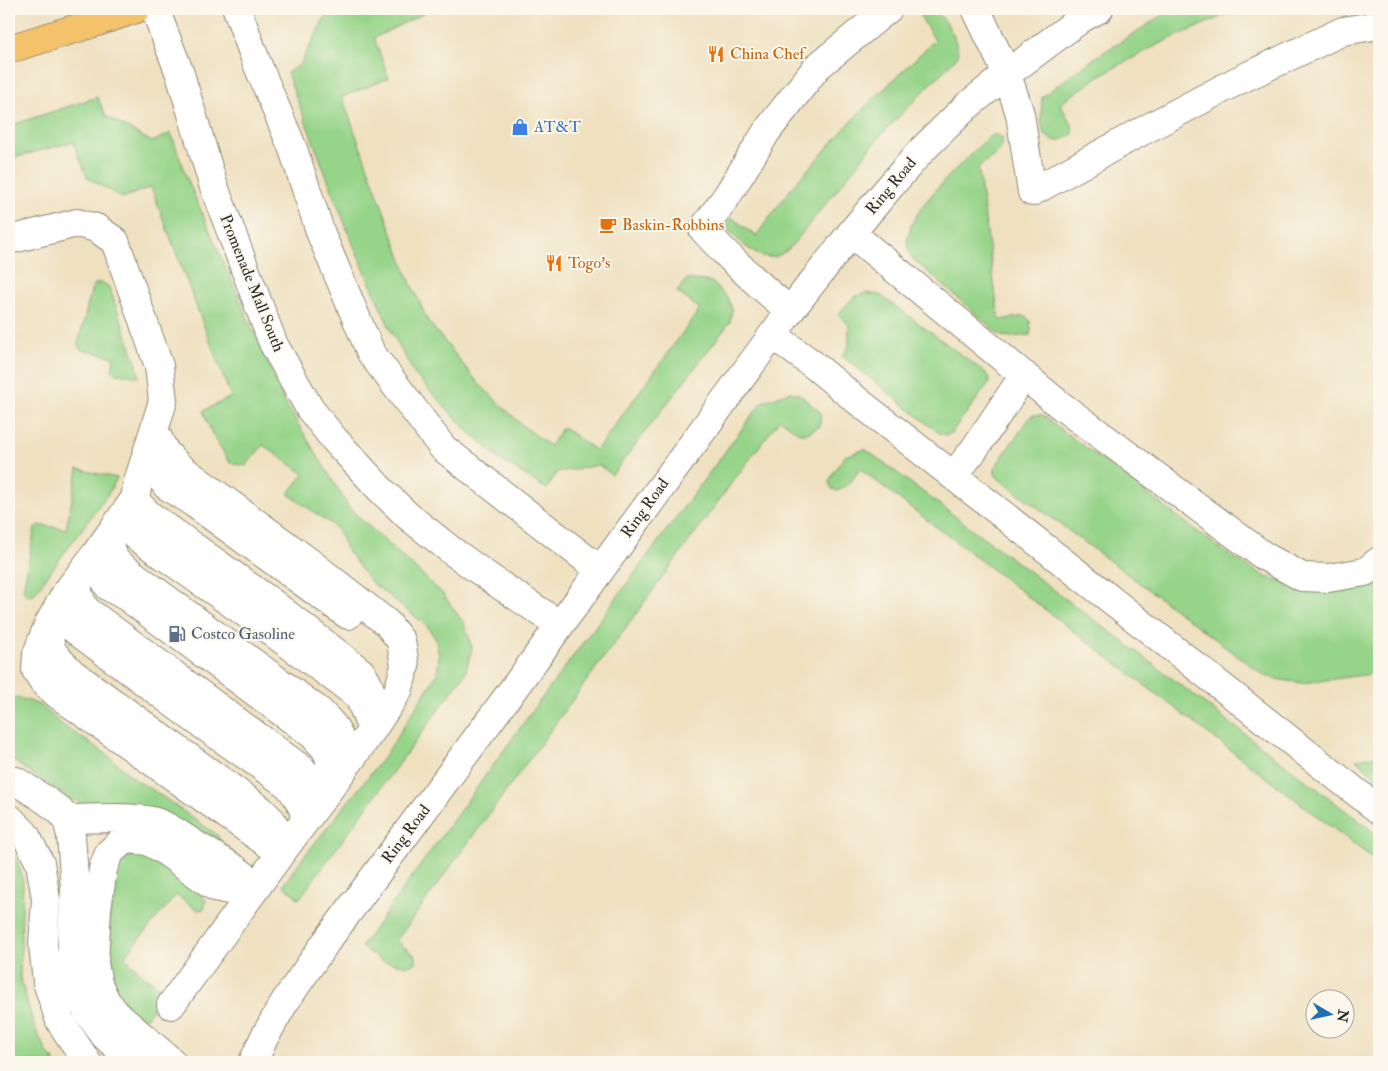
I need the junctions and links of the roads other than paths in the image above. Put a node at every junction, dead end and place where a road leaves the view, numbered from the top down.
1 (136, 9) edge
2 (155, 9) edge
3 (237, 9) edge
4 (888, 9) edge
5 (976, 9) edge
6 (1099, 9) edge
7 (1379, 25) edge
8 (9, 49) edge
9 (1007, 74) junction
10 (852, 233) junction
11 (9, 240) edge
12 (790, 311) junction
13 (773, 335) junction
14 (1024, 375) junction
15 (154, 430) junction
16 (953, 476) junction
17 (134, 500) junction
18 (90, 561) junction
19 (1379, 561) edge
20 (600, 570) junction
21 (560, 625) junction
22 (372, 730) junction
23 (9, 782) edge
24 (330, 788) junction
25 (1379, 810) edge
26 (308, 817) junction
27 (9, 818) edge
28 (67, 819) junction
29 (281, 853) junction
30 (256, 888) junction
31 (171, 1005) dead end
32 (87, 1062) edge
33 (139, 1062) edge
34 (172, 1062) edge
35 (253, 1062) edge

1 - 8 main road
2 - 21 street, Promenade Mall South
3 - 20 street
4 - 12 street
5 - 9 street
6 - 9 street, Ring Road
7 - 9 street
9 - 10 street, Ring Road
10 - 12 street, Ring Road
10 - 14 street
11 - 15 street
12 - 13 street, Ring Road
13 - 16 street
13 - 20 street, Ring Road
14 - 16 street
14 - 19 street
15 - 17 street
15 - 22 street
16 - 25 street
17 - 18 street
17 - 22 street
18 - 24 street
18 - 26 street
18 - 29 street
20 - 21 street, Ring Road
21 - 35 street, Ring Road
22 - 24 street
23 - 28 street
24 - 26 street
26 - 29 street
27 - 32 street
28 - 30 street
28 - 33 street
29 - 30 street
30 - 31 street
30 - 34 street

